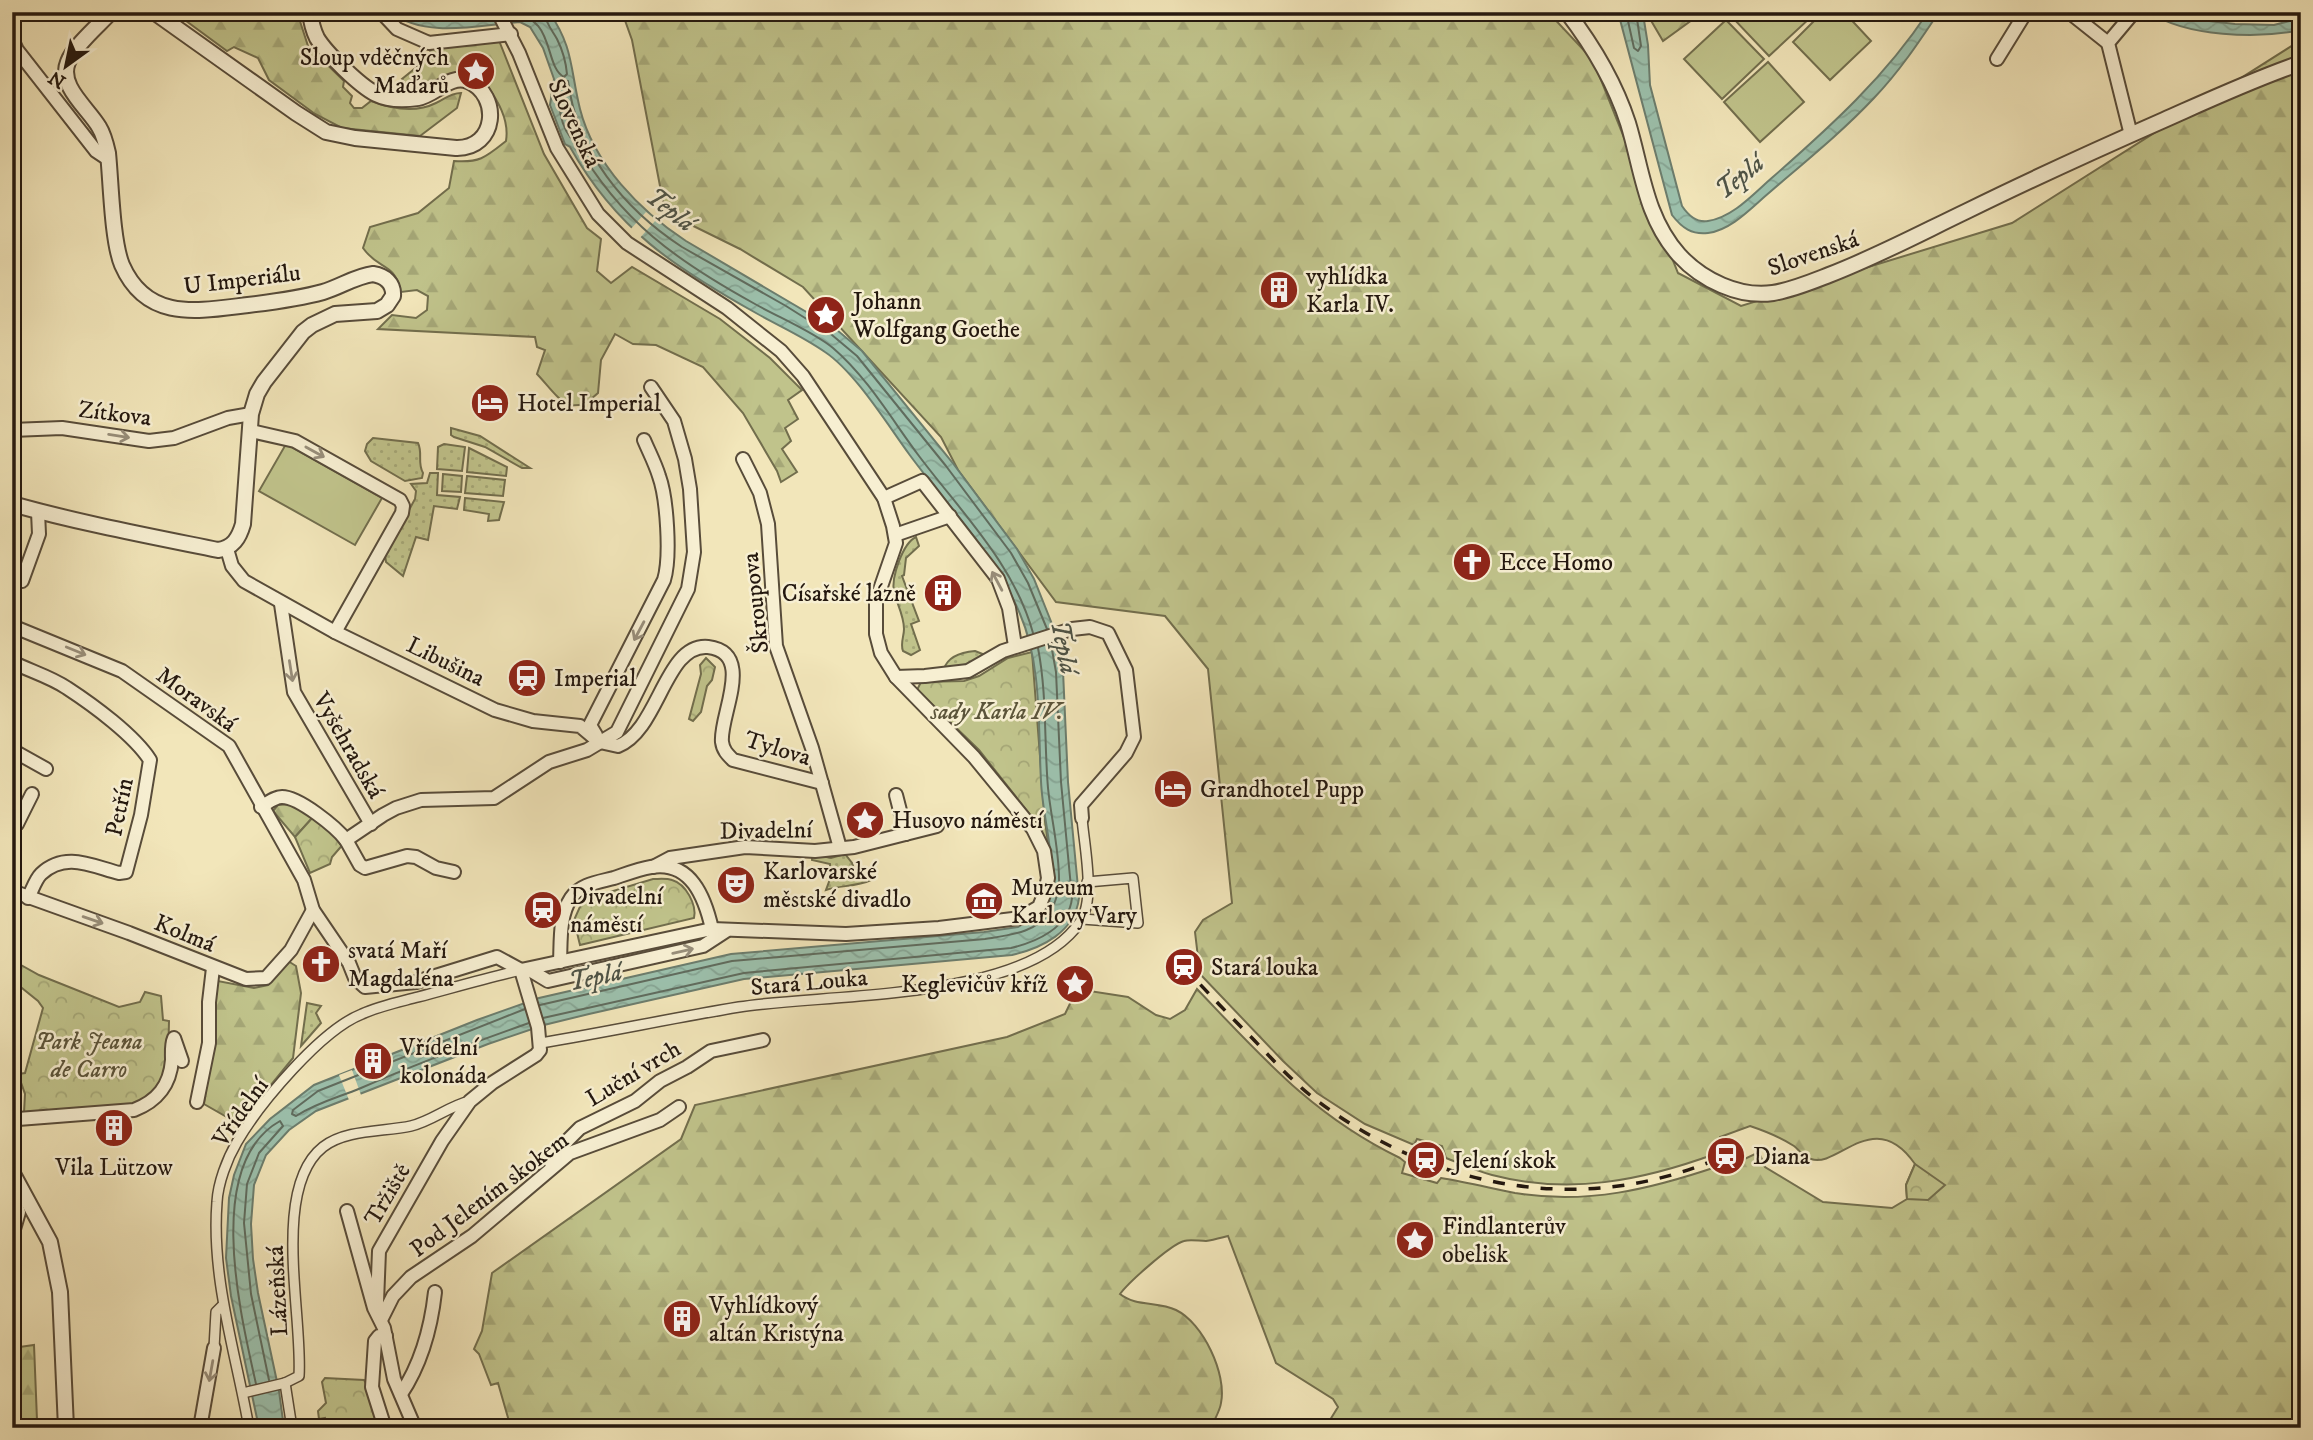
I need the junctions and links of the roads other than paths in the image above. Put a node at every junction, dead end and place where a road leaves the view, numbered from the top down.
1 (111, 12) edge
2 (154, 12) edge
3 (310, 12) edge
4 (381, 12) edge
5 (1567, 12) edge
6 (2026, 12) edge
7 (2069, 12) edge
8 (2134, 12) edge
9 (505, 23) edge
10 (12, 39) edge
11 (2108, 43) junction
12 (1997, 59) dead end
13 (2301, 63) edge
14 (2131, 135) junction
15 (108, 159) junction
16 (651, 387) dead end
17 (251, 414) junction
18 (12, 430) edge
19 (251, 431) junction
20 (644, 440) dead end
21 (743, 459) dead end
22 (884, 498) junction
23 (12, 504) edge
24 (38, 512) junction
25 (950, 516) junction
26 (895, 535) junction
27 (227, 548) junction
28 (667, 569) junction
29 (692, 574) junction
30 (22, 581) dead end
31 (281, 604) junction
32 (12, 626) edge
33 (335, 632) junction
34 (1015, 646) junction
35 (13, 664) edge
36 (896, 677) junction
37 (599, 742) junction
38 (12, 750) edge
39 (46, 769) dead end
40 (822, 783) junction
41 (32, 794) dead end
42 (896, 795) dead end
43 (261, 807) junction
44 (1082, 818) joint
45 (12, 824) edge
46 (371, 824) junction
47 (937, 826) dead end
48 (906, 834) junction
49 (346, 840) junction
50 (840, 848) junction
51 (653, 867) junction
52 (454, 872) dead end
53 (1087, 882) junction
54 (12, 891) edge
55 (28, 898) junction
56 (313, 910) junction
57 (1082, 919) junction
58 (712, 929) junction
59 (726, 931) junction
60 (560, 962) junction
61 (213, 968) junction
62 (524, 969) junction
63 (763, 1040) dead end
64 (541, 1043) junction
65 (182, 1061) dead end
66 (470, 1101) junction
67 (197, 1102) dead end
68 (679, 1107) dead end
69 (12, 1125) edge
70 (12, 1172) edge
71 (544, 1174) junction
72 (298, 1189) joint
73 (12, 1193) edge
74 (347, 1211) dead end
75 (12, 1236) edge
76 (435, 1292) dead end
77 (223, 1305) junction
78 (381, 1320) junction
79 (386, 1336) junction
80 (214, 1348) joint
81 (282, 1383) junction
82 (246, 1392) junction
83 (401, 1394) junction
84 (66, 1428) edge
85 (200, 1428) edge
86 (249, 1428) edge
87 (292, 1428) edge
88 (385, 1428) edge
89 (415, 1428) edge

1 - 15 street, U Imperiálu
2 - 3 street
4 - 9 street
5 - 14 street, Slovenská
6 - 12 street
7 - 11 street
8 - 11 street
9 - 22 street, Slovenská
10 - 15 street
11 - 14 street
13 - 14 street, Slovenská
15 - 17 street, U Imperiálu
16 - 29 street
18 -> 17 street, Zítkova
17 - 19 street, U Imperiálu
19 - 27 street, U Imperiálu
19 -> 33 street
20 - 28 street
21 - 40 street, Škroupova
22 - 25 street
22 - 26 street, Slovenská
23 - 24 street
24 - 27 street
24 - 30 street
25 - 26 street
34 -> 25 street
26 - 36 street
27 - 31 street, Libušina
28 - 29 street
28 -> 37 street
29 - 37 street
31 - 33 street, Libušina
31 -> 46 street, Vyšehradská
32 -> 43 street, Moravská
33 - 37 street, Libušina
34 - 36 street
34 - 44 street
35 - 55 street, Petřín
36 - 59 street
37 - 40 street, Tylova
37 - 46 street
38 - 39 street
40 - 50 street, Tylova
41 - 45 street
42 - 48 street
43 - 49 street
43 - 56 street, Moravská
44 - 53 street
46 - 49 street
47 - 48 street
48 - 50 street
49 - 52 street
50 - 51 street, Divadelní
51 - 58 street
51 - 60 street
53 - 57 street
53 - 57 street
54 - 55 street, Kolmá
55 -> 61 street, Kolmá
56 - 61 street, Kolmá
56 - 62 street, Moravská
57 - 64 street, Stará Louka
58 - 59 street
58 - 60 street
62 -> 59 street
60 - 62 street
61 - 67 street
62 - 64 street
62 - 77 street, Vřídelní
63 - 71 street, Luční vrch
64 - 66 street, Tržiště
65 - 69 street
66 - 72 street, Tržiště
66 - 78 street, Tržiště
68 - 71 street, Pod Jelením skokem
70 - 84 street
71 - 78 street, Pod Jelením skokem
72 - 81 street, Lázeňská
73 - 75 street
74 - 78 street
76 - 83 street
77 - 80 street
77 - 82 street, Vřídelní
78 - 79 street
79 - 83 street
79 - 88 street
80 -> 85 street
81 - 82 street
81 - 87 street
82 - 86 street, Vřídelní
83 - 89 street

